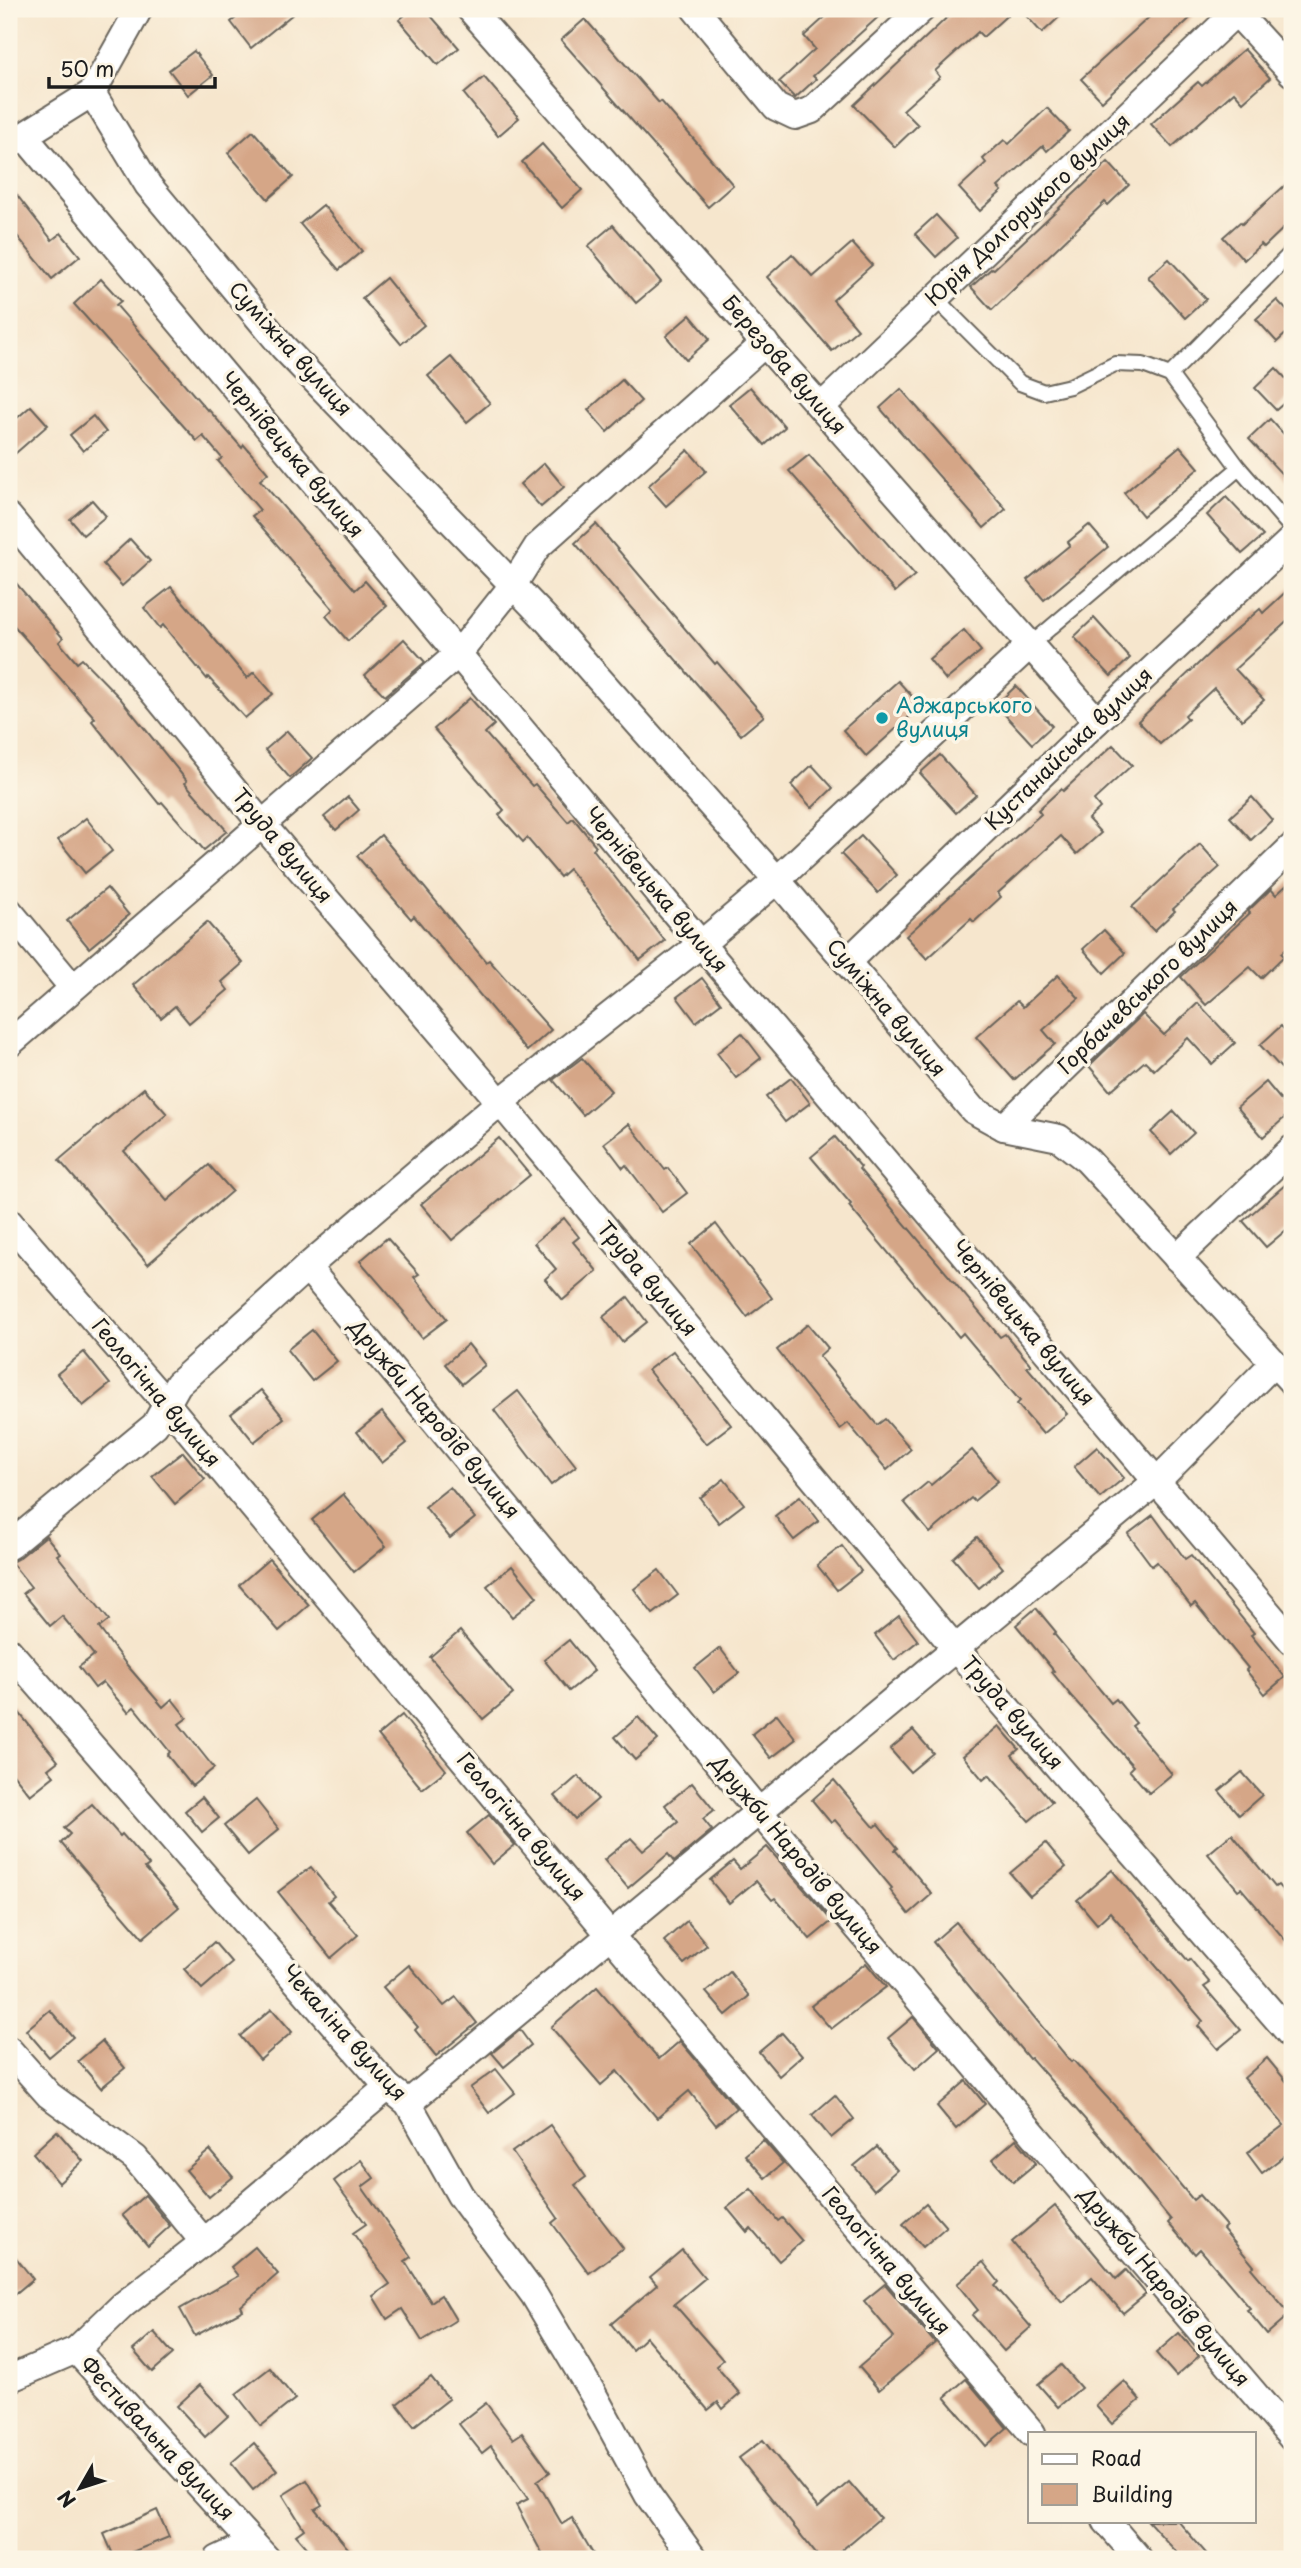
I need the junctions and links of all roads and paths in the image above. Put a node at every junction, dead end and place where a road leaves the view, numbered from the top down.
1 (139, 9) edge
2 (470, 9) edge
3 (695, 9) edge
4 (922, 9) edge
5 (1235, 11) edge
6 (1292, 73) edge
7 (92, 93) junction
8 (16, 141) edge
9 (1292, 253) edge
10 (935, 298) junction
11 (765, 343) junction
12 (1170, 375) junction
13 (821, 407) junction
14 (1239, 468) junction
15 (9, 517) edge
16 (1292, 529) edge
17 (1292, 539) edge
18 (513, 585) junction
19 (1030, 645) junction
20 (459, 653) junction
21 (1097, 721) junction
22 (261, 823) junction
23 (1292, 847) edge
24 (777, 880) junction
25 (9, 911) edge
26 (701, 944) junction
27 (847, 962) junction
28 (73, 988) junction
29 (9, 1044) edge
30 (500, 1102) junction
31 (1004, 1126) junction
32 (1292, 1149) edge
33 (9, 1222) edge
34 (1177, 1258) junction
35 (307, 1267) junction
36 (1274, 1363) junction
37 (1292, 1382) edge
38 (166, 1403) junction
39 (1157, 1481) junction
40 (9, 1546) edge
41 (1292, 1641) edge
42 (956, 1648) junction
43 (9, 1651) edge
44 (760, 1813) junction
45 (610, 1935) junction
46 (1292, 2036) edge
47 (9, 2050) edge
48 (398, 2095) junction
49 (204, 2242) junction
50 (76, 2350) junction
51 (9, 2379) edge
52 (1031, 2432) edge
53 (1292, 2438) edge
54 (1107, 2522) edge
55 (260, 2551) edge
56 (218, 2559) edge
57 (694, 2559) edge
58 (1139, 2559) edge

1 - 7 street
2 - 11 street, Березова вулиця
3 - 4 street
5 - 6 street
5 - 10 street, Юрія Долгорукого вулиця
7 - 8 street
7 - 18 street, Суміжна вулиця
8 - 20 street, Чернівецька вулиця
9 - 12 lane
10 - 12 lane
10 - 13 street, Юрія Долгорукого вулиця
11 - 13 street, Березова вулиця
11 - 18 street
12 - 14 lane
13 - 19 street, Березова вулиця
14 - 16 lane
14 - 19 lane
15 - 22 street, Труда вулиця
17 - 21 street, Кустанайська вулиця
18 - 20 street
18 - 24 street, Суміжна вулиця
19 - 21 street, Березова вулиця
19 - 24 street
20 - 22 street
20 - 26 street, Чернівецька вулиця
21 - 27 street, Кустанайська вулиця
22 - 28 street
22 - 30 street, Труда вулиця
23 - 31 street, Горбачевського вулиця
24 - 26 street
24 - 27 street, Суміжна вулиця
25 - 28 street
26 - 30 street
26 - 39 street, Чернівецька вулиця
27 - 31 street, Суміжна вулиця
28 - 29 street
30 - 35 street
30 - 42 street, Труда вулиця
31 - 34 street, Суміжна вулиця
32 - 34 street
33 - 38 street, Геологічна вулиця
34 - 36 street, Суміжна вулиця
35 - 38 street
35 - 44 street, Дружби Народів вулиця
36 - 37 street, Суміжна вулиця
36 - 39 street
38 - 40 street
38 - 45 street, Геологічна вулиця
39 - 41 street, Чернівецька вулиця
39 - 42 street
42 - 44 street
42 - 46 street, Труда вулиця
43 - 48 street, Чекаліна вулиця
44 - 45 street
44 - 53 street, Дружби Народів вулиця
45 - 48 street
45 - 52 street, Геологічна вулиця
47 - 49 street
48 - 49 street
48 - 57 street, Чекаліна вулиця
49 - 50 street
50 - 51 street
50 - 55 street, Фестивальна вулиця
54 - 58 street
55 - 56 street

